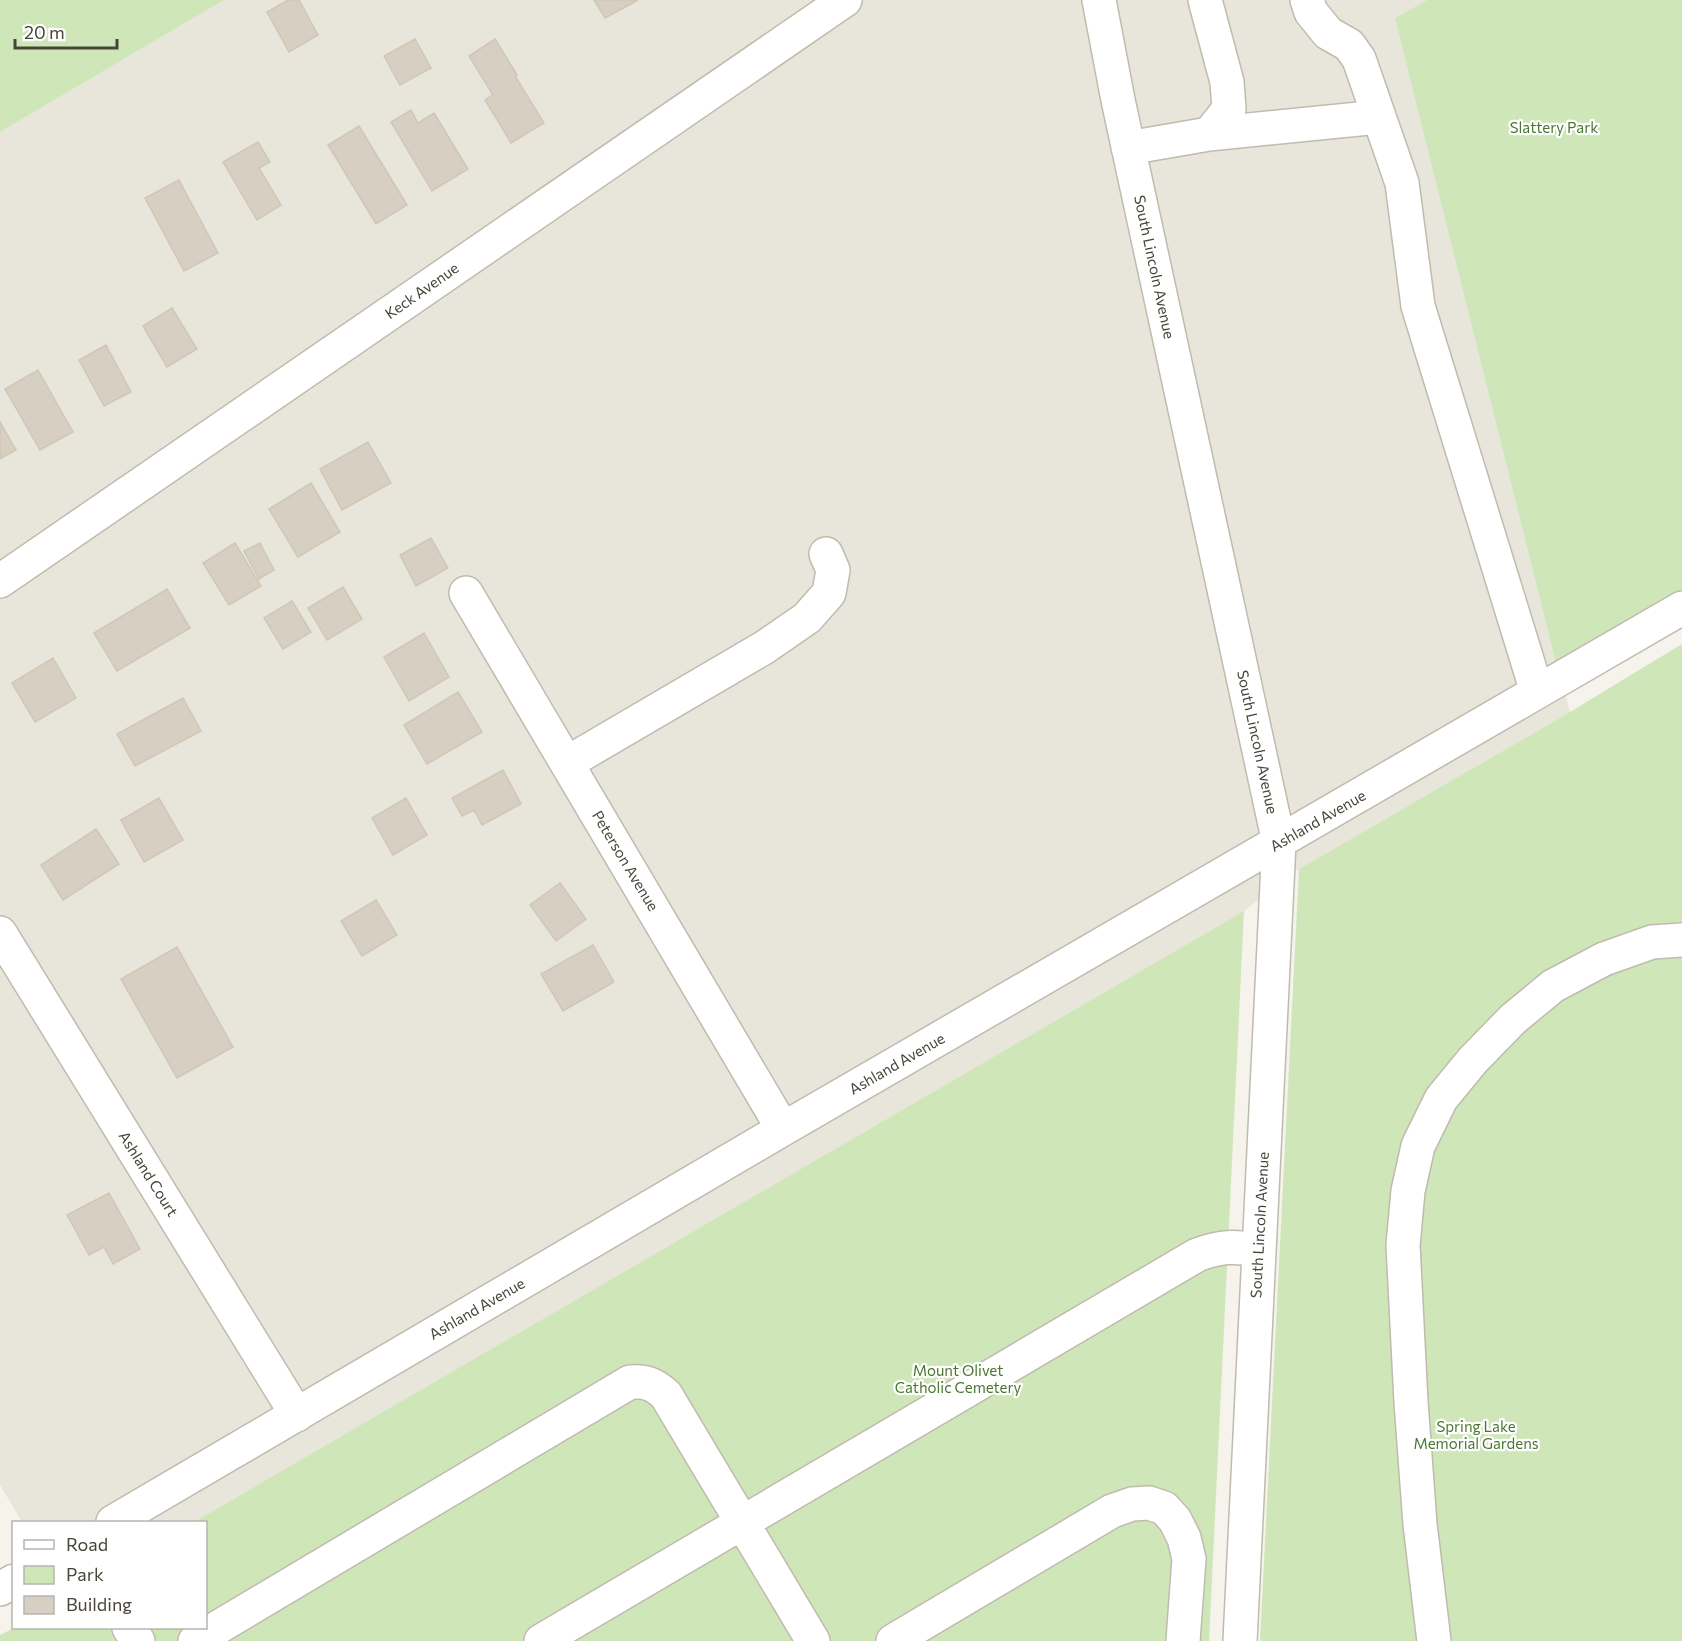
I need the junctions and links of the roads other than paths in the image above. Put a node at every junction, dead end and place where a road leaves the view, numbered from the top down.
1 (845, 0) edge
2 (1099, 0) edge
3 (1205, 0) edge
4 (1307, 0) edge
5 (1379, 117) junction
6 (1209, 134) junction
7 (1128, 148) junction
8 (826, 554) dead end
9 (0, 581) edge
10 (466, 594) dead end
11 (1682, 608) edge
12 (1537, 692) junction
13 (567, 763) junction
14 (1279, 843) junction
15 (0, 933) edge
16 (1682, 940) edge
17 (783, 1129) junction
18 (1259, 1250) junction
19 (297, 1415) junction
20 (115, 1521) edge
21 (742, 1522) junction
22 (195, 1641) edge
23 (541, 1641) edge
24 (813, 1641) edge
25 (893, 1641) edge
26 (1183, 1641) edge
27 (1240, 1641) edge
28 (1434, 1641) edge

1 - 9 street, Keck Avenue
2 - 7 street, South Lincoln Avenue
3 - 6 street
4 - 5 street
5 - 6 street
5 - 12 street
6 - 7 street
7 - 14 street, South Lincoln Avenue
8 - 13 street
10 - 13 street, Peterson Avenue
11 - 12 street, Ashland Avenue
12 - 14 street, Ashland Avenue
13 - 17 street, Peterson Avenue
14 - 17 street, Ashland Avenue
14 - 18 street, South Lincoln Avenue
15 - 19 street, Ashland Court
16 - 28 street
17 - 19 street, Ashland Avenue
18 - 21 street
18 - 27 street, South Lincoln Avenue
19 - 20 street, Ashland Avenue
21 - 22 street
21 - 23 street
21 - 24 street
25 - 26 street

